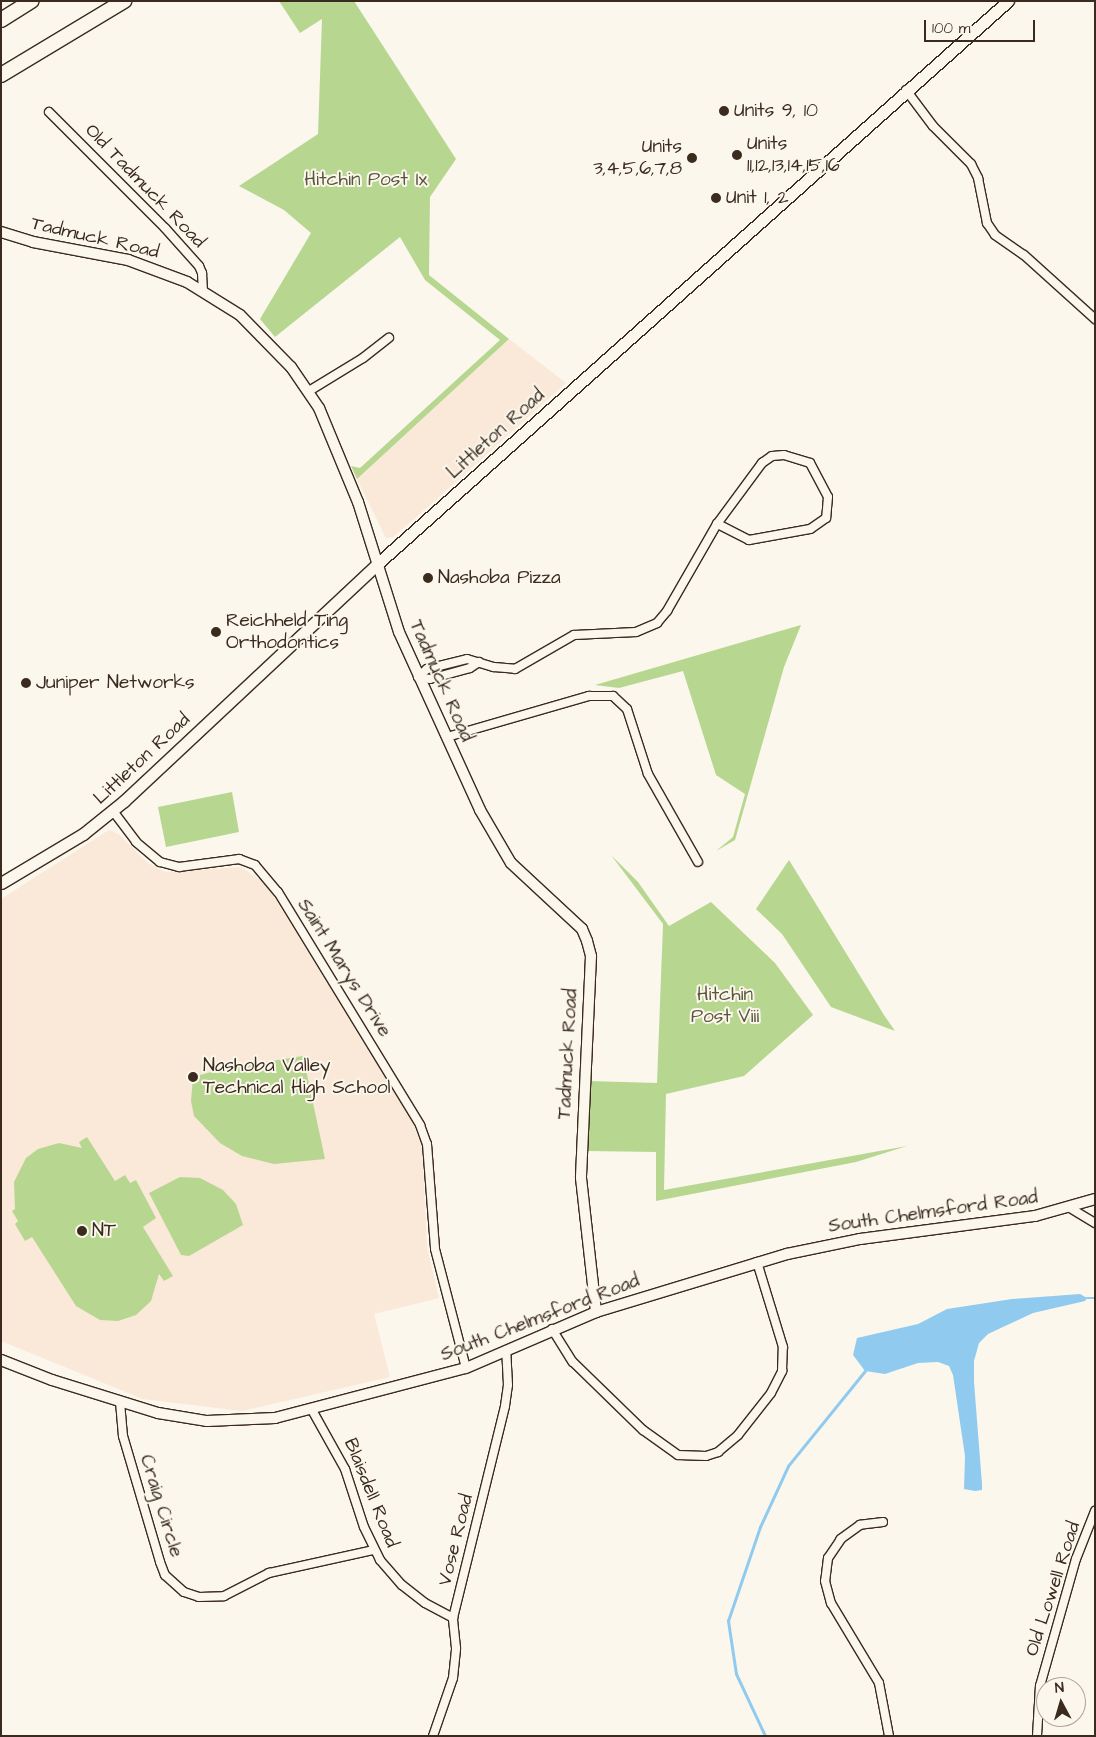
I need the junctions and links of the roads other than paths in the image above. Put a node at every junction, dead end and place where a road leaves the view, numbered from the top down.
1 (32, 1) edge
2 (124, 1) edge
3 (1008, 1) edge
4 (1, 20) edge
5 (1, 75) edge
6 (906, 90) junction
7 (49, 112) dead end
8 (1, 232) edge
9 (203, 290) junction
10 (1095, 319) edge
11 (389, 338) dead end
12 (309, 391) junction
13 (716, 524) junction
14 (376, 565) junction
15 (418, 677) junction
16 (447, 738) junction
17 (113, 810) junction
18 (698, 862) dead end
19 (1, 883) edge
20 (1095, 1199) edge
21 (1070, 1208) junction
22 (1095, 1223) edge
23 (757, 1262) junction
24 (596, 1312) junction
25 (552, 1329) junction
26 (506, 1350) junction
27 (1, 1360) edge
28 (466, 1368) junction
29 (120, 1402) junction
30 (312, 1410) junction
31 (1095, 1511) edge
32 (883, 1522) dead end
33 (374, 1550) junction
34 (453, 1618) junction
35 (433, 1736) edge
36 (889, 1736) edge
37 (1037, 1736) edge

1 - 4 highway
2 - 5 highway
3 - 6 main road, Littleton Road
6 - 10 street
6 - 14 main road, Littleton Road
7 - 9 street, Old Tadmuck Road
8 - 9 street, Tadmuck Road
9 - 12 street, Tadmuck Road
11 - 12 street
12 - 14 street, Tadmuck Road
13 - 13 street
13 - 15 street
14 - 15 street, Tadmuck Road
14 - 17 main road, Littleton Road
15 - 16 street, Tadmuck Road
16 - 18 street
16 - 24 street, Tadmuck Road
17 - 19 main road, Littleton Road
17 - 28 street, Saint Marys Drive
20 - 21 street, South Chelmsford Road
21 - 22 street
21 - 23 street, South Chelmsford Road
23 - 24 street, South Chelmsford Road
23 - 25 street
24 - 25 street, South Chelmsford Road
25 - 26 street, South Chelmsford Road
26 - 28 street, South Chelmsford Road
26 - 34 street, Vose Road
27 - 29 street, South Chelmsford Road
28 - 30 street, South Chelmsford Road
29 - 30 street, South Chelmsford Road
29 - 33 street, Craig Circle
30 - 33 street, Blaisdell Road
31 - 37 street, Old Lowell Road
32 - 36 street
33 - 34 street, Blaisdell Road
34 - 35 street, Vose Road

